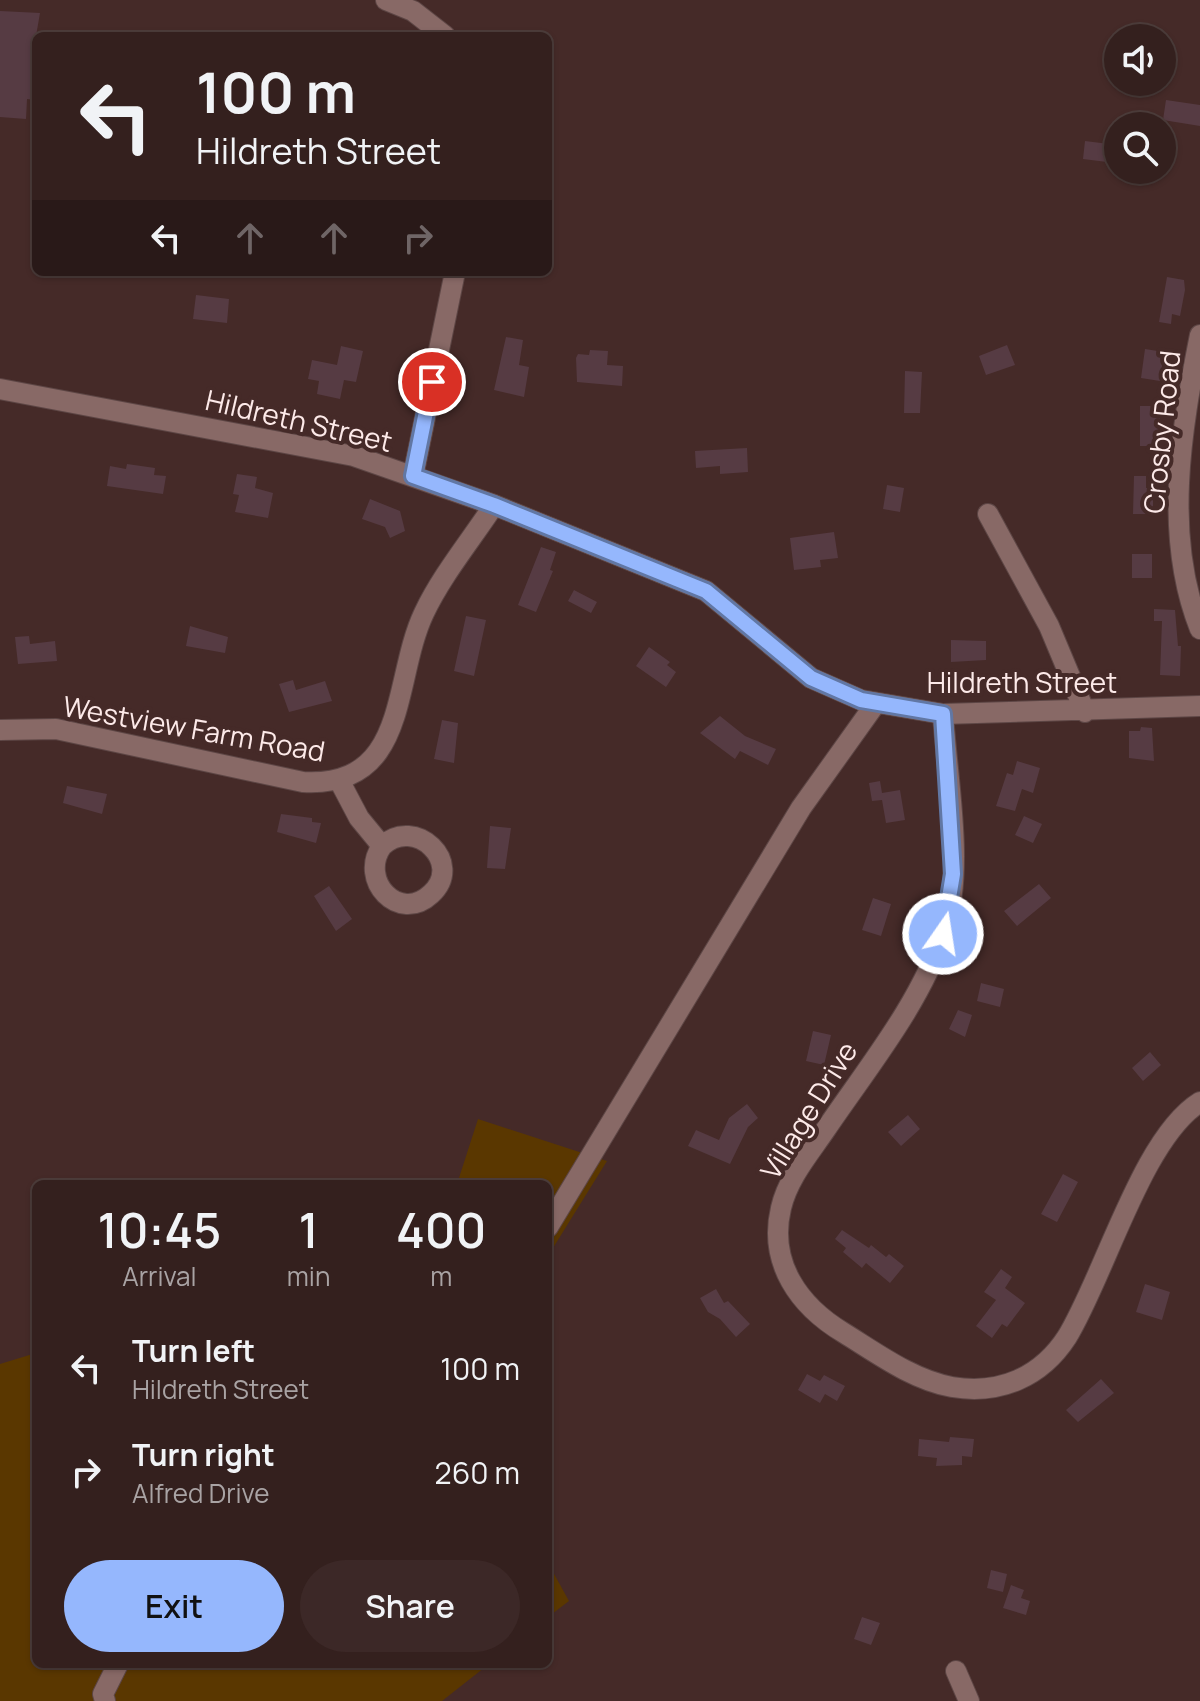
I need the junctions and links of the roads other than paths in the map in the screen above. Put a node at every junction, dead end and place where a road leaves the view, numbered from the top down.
1 (386, 0) edge
2 (440, 32) edge
3 (454, 276) edge
4 (1200, 335) edge
5 (0, 389) edge
6 (413, 476) junction
7 (494, 505) junction
8 (988, 514) dead end
9 (1200, 629) edge
10 (876, 703) junction
11 (1200, 706) edge
12 (1085, 712) junction
13 (943, 714) junction
14 (0, 730) edge
15 (339, 780) junction
16 (382, 846) dead end
17 (1200, 1102) edge
18 (552, 1220) edge
19 (116, 1668) edge
20 (956, 1671) dead end
21 (105, 1701) edge
22 (969, 1701) edge

1 - 2 street
3 - 6 street
4 - 9 street, Crosby Road
5 - 6 street, Hildreth Street
6 - 7 street, Hildreth Street
7 - 10 street, Hildreth Street
7 - 15 street, Westview Farm Road
8 - 12 street
10 - 13 street, Hildreth Street
10 - 18 street
11 - 12 street, Hildreth Street
12 - 13 street, Hildreth Street
13 - 17 street, Village Drive
14 - 15 street, Westview Farm Road
15 - 16 street
19 - 21 street
20 - 22 street

